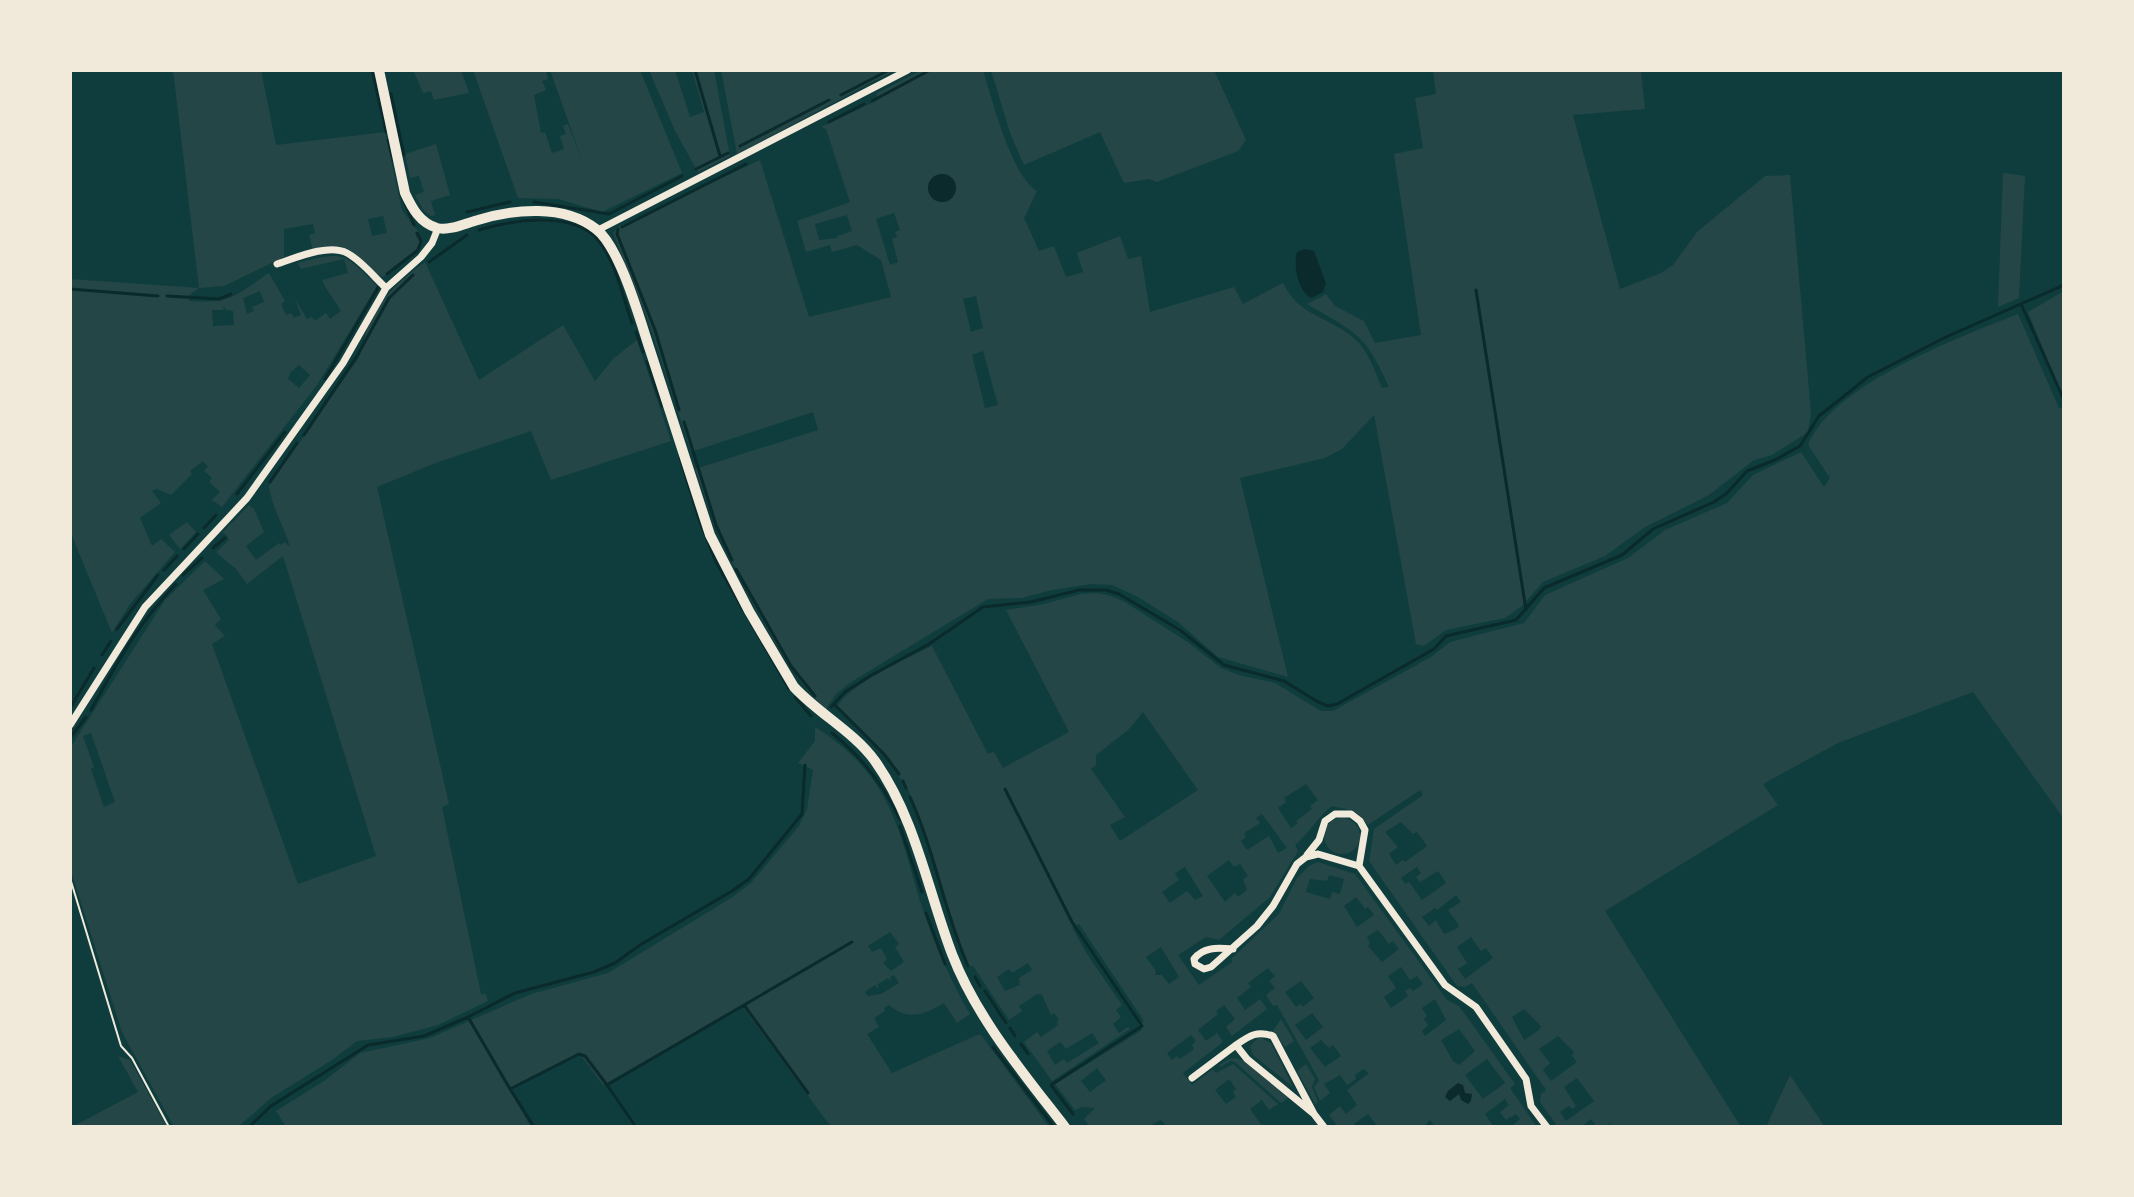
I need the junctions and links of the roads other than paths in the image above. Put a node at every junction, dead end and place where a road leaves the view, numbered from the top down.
1 (379, 70) edge
2 (908, 70) edge
3 (438, 228) junction
4 (598, 230) junction
5 (277, 264) dead end
6 (386, 288) junction
7 (70, 725) edge
8 (1306, 857) junction
9 (1359, 866) junction
10 (1233, 949) junction
11 (1236, 1045) junction
12 (1192, 1078) dead end
13 (1314, 1114) junction
14 (1065, 1127) edge
15 (1324, 1127) edge
16 (1547, 1127) edge

1 - 3 main road
2 - 4 street
3 - 4 main road
3 - 6 street
4 - 14 main road
5 - 6 street
6 - 7 street
8 - 9 street
8 - 9 street
8 - 10 street
9 - 16 street
10 - 10 street
11 - 12 street
11 - 13 street
11 - 13 street
13 - 15 street

